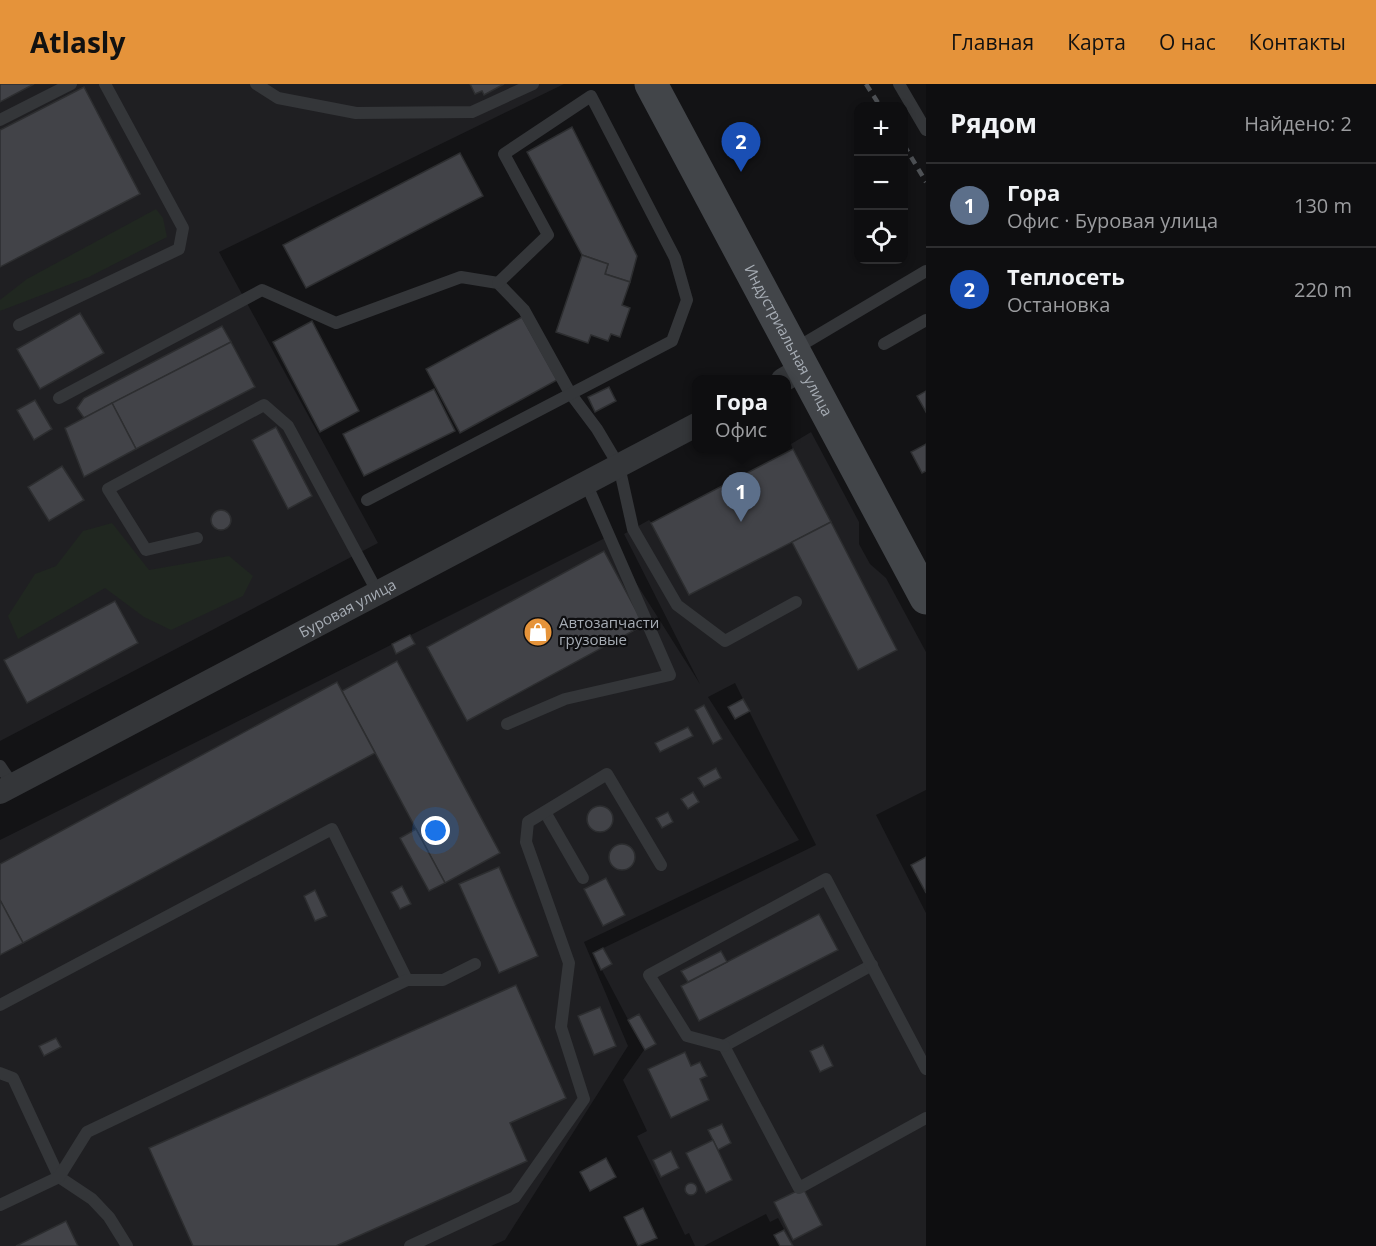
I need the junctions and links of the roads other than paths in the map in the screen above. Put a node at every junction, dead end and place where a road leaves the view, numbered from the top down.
1 (71, 84) edge
2 (105, 84) edge
3 (256, 84) edge
4 (533, 84) edge
5 (651, 84) edge
6 (899, 84) edge
7 (0, 120) edge
8 (926, 130) edge
9 (926, 271) edge
10 (498, 283) junction
11 (926, 320) edge
12 (19, 325) dead end
13 (884, 344) dead end
14 (792, 366) edge
15 (570, 393) junction
16 (59, 398) dead end
17 (692, 427) edge
18 (619, 466) junction
19 (586, 483) junction
20 (367, 500) dead end
21 (197, 538) dead end
22 (924, 592) edge
23 (378, 593) junction
24 (796, 602) dead end
25 (507, 724) dead end
26 (4, 781) edge
27 (545, 812) junction
28 (661, 865) dead end
29 (583, 878) dead end
30 (475, 964) dead end
31 (872, 965) junction
32 (406, 980) junction
33 (0, 1005) edge
34 (724, 1046) junction
35 (926, 1069) edge
36 (0, 1073) edge
37 (926, 1118) edge
38 (59, 1177) junction
39 (0, 1205) edge
40 (127, 1246) edge
41 (410, 1246) edge

1 - 7 lane
2 - 12 lane
3 - 4 lane
5 - 14 main road, Индустриальная улица
6 - 8 lane
9 - 14 lane
10 - 15 lane
10 - 15 lane
10 - 16 lane
11 - 13 lane
14 - 22 main road, Индустриальная улица
15 - 18 lane
15 - 20 lane
17 - 18 street, Буровая улица
18 - 19 street, Буровая улица
18 - 24 lane
19 - 23 street, Буровая улица
19 - 25 lane
21 - 23 lane
23 - 26 street, Буровая улица
27 - 28 lane
27 - 29 lane
27 - 41 lane
30 - 32 lane
31 - 34 lane
31 - 34 lane
31 - 35 lane
32 - 33 lane
32 - 38 lane
34 - 37 lane
36 - 38 lane
38 - 39 lane
38 - 40 lane

